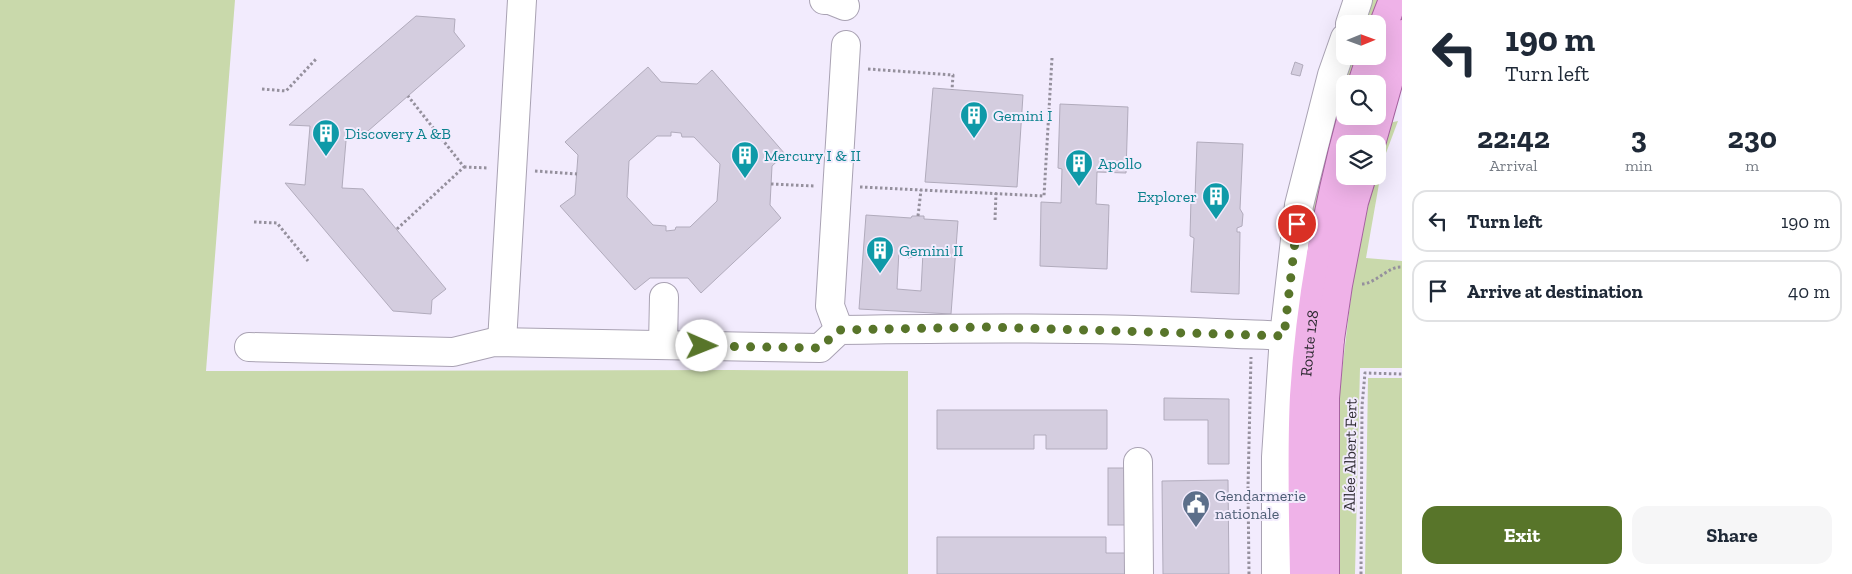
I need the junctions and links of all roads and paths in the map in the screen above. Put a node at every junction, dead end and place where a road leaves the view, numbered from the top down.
1 (522, 0) edge
2 (1358, 0) edge
3 (1393, 0) edge
4 (1353, 15) edge
5 (1386, 18) edge
6 (1402, 34) edge
7 (845, 56) joint
8 (318, 58) dead end
9 (1052, 58) dead end
10 (1336, 64) edge
11 (262, 89) dead end
12 (952, 90) dead end
13 (408, 96) dead end
14 (1350, 125) edge
15 (1374, 135) edge
16 (771, 184) dead end
17 (1359, 185) edge
18 (837, 186) junction
19 (920, 190) junction
20 (996, 194) junction
21 (918, 216) dead end
22 (995, 220) dead end
23 (254, 222) dead end
24 (397, 229) dead end
25 (308, 262) dead end
26 (1402, 267) edge
27 (1338, 285) junction
28 (664, 297) dead end
29 (839, 330) junction
30 (1308, 337) junction
31 (502, 342) junction
32 (663, 345) junction
33 (249, 347) dead end
34 (1251, 354) dead end
35 (1402, 374) edge
36 (1138, 462) dead end
37 (1139, 574) edge
38 (1249, 574) edge
39 (1276, 574) edge
40 (1304, 574) edge
41 (1325, 574) edge
42 (1361, 574) edge

1 - 31 street
2 - 4 street
3 - 5 main road
6 - 15 main road
7 - 12 path
7 - 18 street
8 - 11 path
9 - 20 path
10 - 30 street
13 - 24 path
14 - 30 main road, Route 128
16 - 18 path
17 - 27 main road, Route 128
18 - 19 path
18 - 29 street
19 - 20 path
19 - 21 path
20 - 22 path
23 - 25 path
26 - 27 path
27 - 30 main road, Route 128
28 - 32 street
29 - 30 street
29 - 32 street
30 - 39 street
30 - 40 main road, Route 128
30 - 41 main road, Route 128
31 - 32 street
31 - 33 street
34 - 38 path
35 - 42 path, Allée Albert Fert
36 - 37 street

